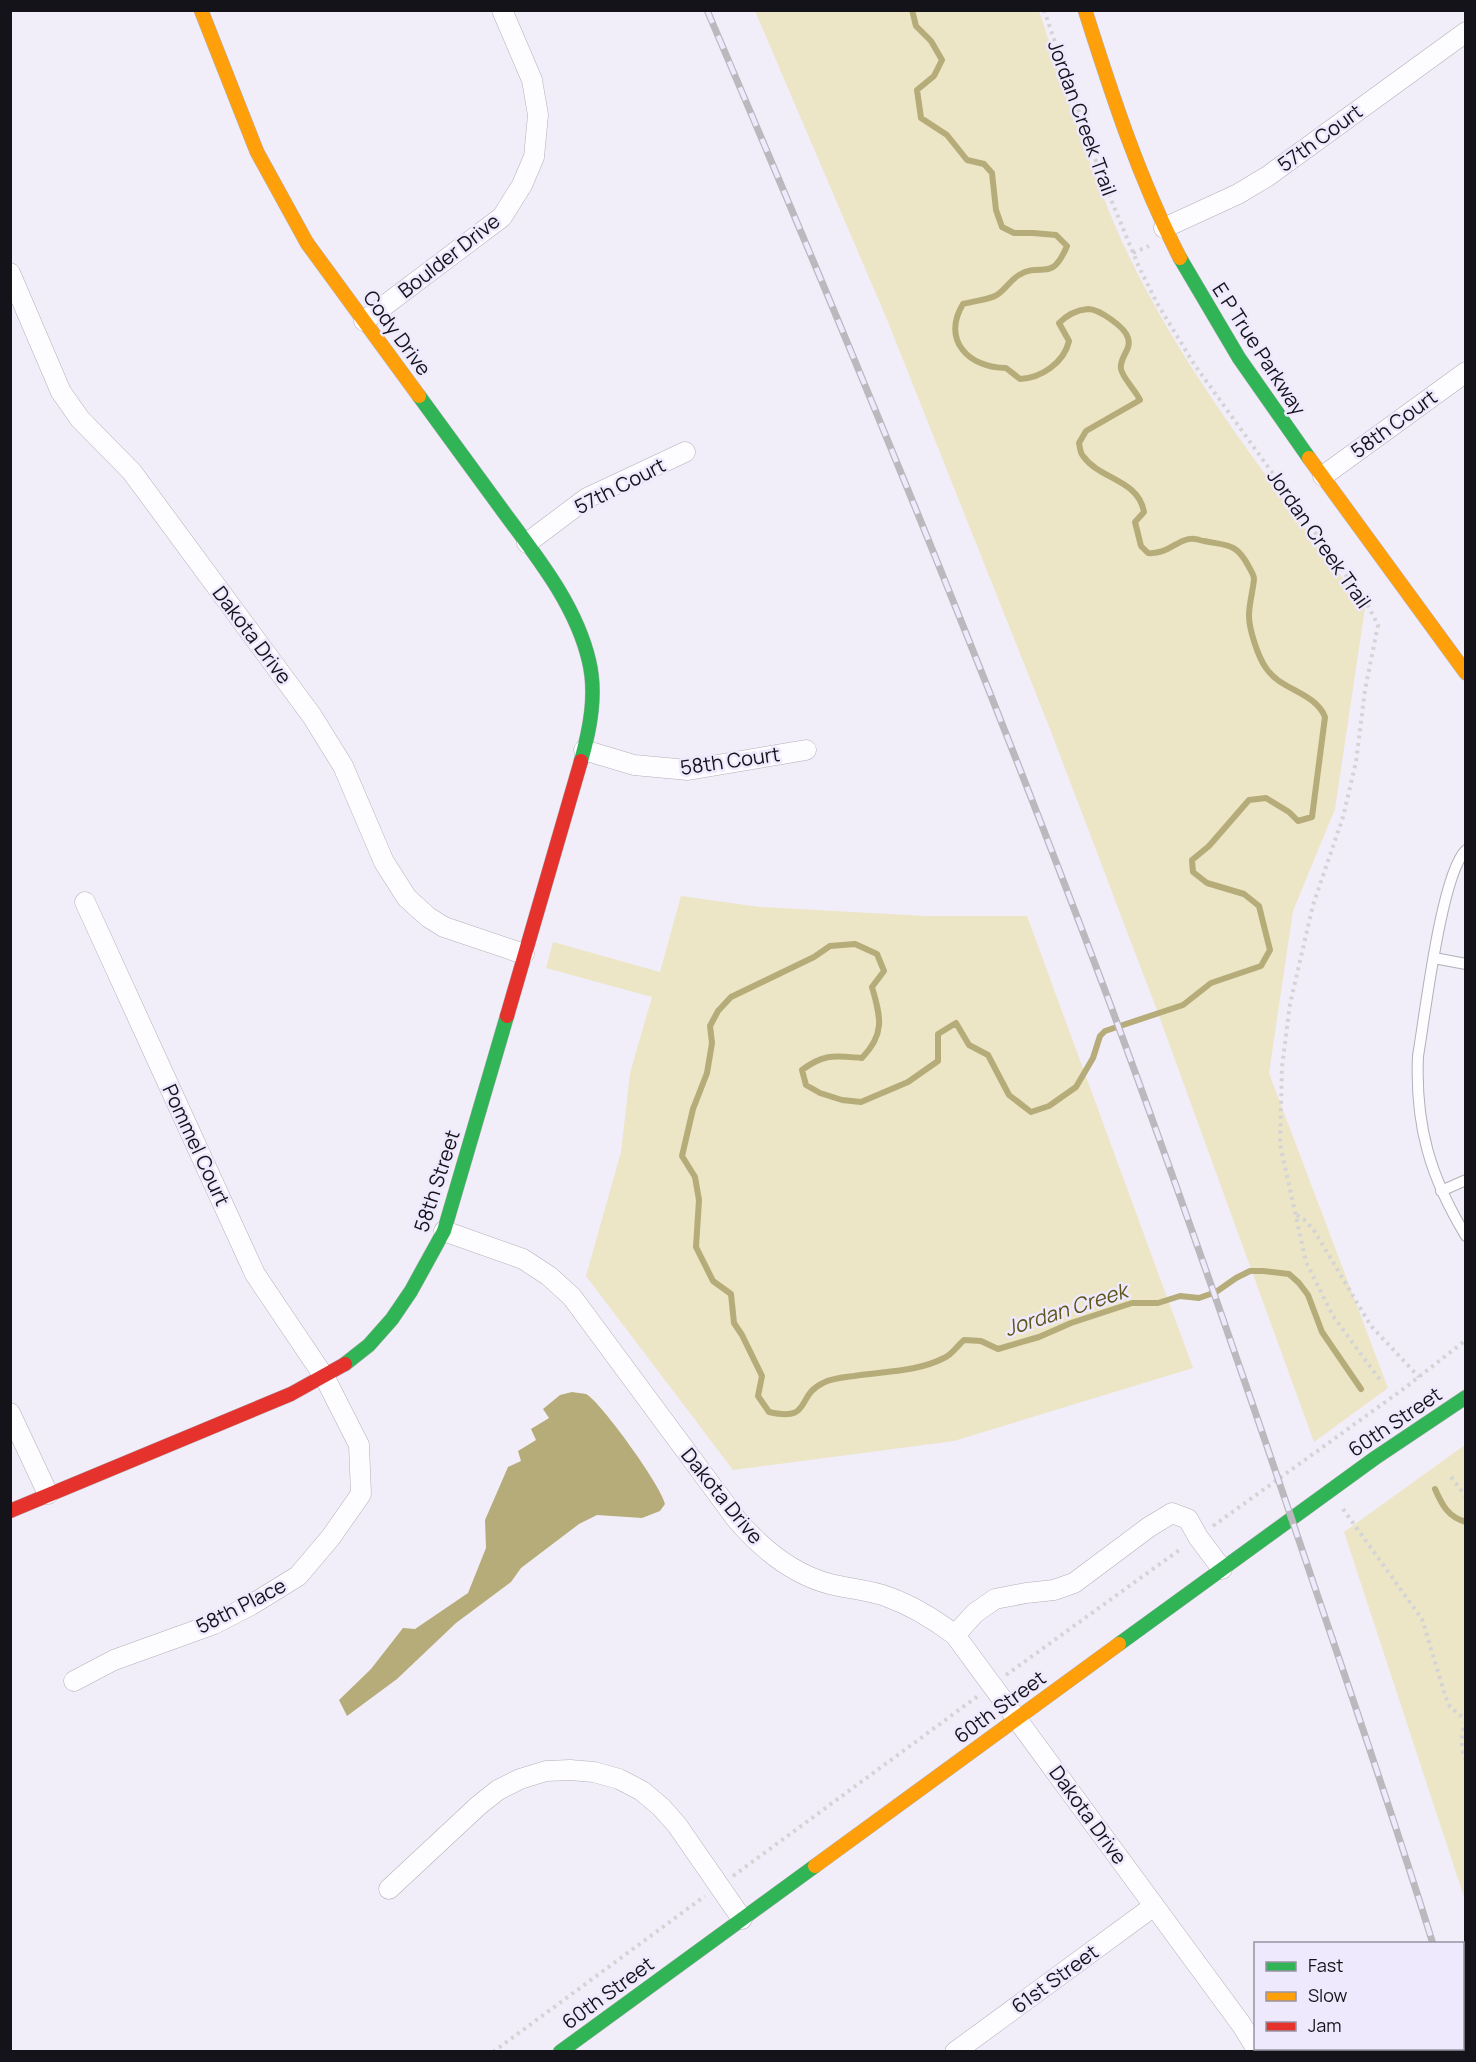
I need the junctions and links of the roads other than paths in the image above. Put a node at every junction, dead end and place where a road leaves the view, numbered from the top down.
1 (201, 10) edge
2 (502, 10) edge
3 (1085, 10) edge
4 (1466, 32) edge
5 (1164, 228) junction
6 (10, 273) edge
7 (364, 321) junction
8 (1466, 372) edge
9 (685, 452) dead end
10 (1323, 476) junction
11 (527, 543) junction
12 (590, 663) joint
13 (1466, 673) edge
14 (584, 750) junction
15 (806, 750) dead end
16 (1466, 850) edge
17 (85, 902) dead end
18 (525, 954) junction
19 (1434, 958) junction
20 (1466, 964) edge
21 (1466, 1180) edge
22 (1441, 1191) junction
23 (444, 1232) junction
24 (1466, 1236) edge
25 (325, 1378) junction
26 (1466, 1397) edge
27 (10, 1413) edge
28 (48, 1494) junction
29 (10, 1511) edge
30 (1222, 1569) junction
31 (956, 1635) junction
32 (74, 1681) dead end
33 (1017, 1718) junction
34 (390, 1889) dead end
35 (1154, 1906) junction
36 (742, 1919) junction
37 (1254, 2046) edge
38 (560, 2052) edge
39 (955, 2052) edge

1 - 7 main road, Cody Drive
2 - 7 street, Boulder Drive
3 - 5 main road, E P True Parkway
4 - 5 street, 57th Court
5 - 10 main road, E P True Parkway
6 - 18 street, Dakota Drive
7 - 11 main road, Cody Drive
8 - 10 street, 58th Court
9 - 11 street, 57th Court
10 - 13 main road, E P True Parkway
11 - 12 main road, Cody Drive
12 - 14 main road, 58th Street
14 - 15 street, 58th Court
14 - 18 main road, 58th Street
16 - 19 lane
17 - 25 street, Pommel Court
18 - 23 main road, 58th Street
19 - 20 lane
19 - 22 lane
21 - 22 lane
22 - 24 lane
23 - 25 main road, 58th Street
23 - 31 street, Dakota Drive
25 - 28 main road, 58th Street
25 - 32 street, 58th Place
26 - 30 main road, 60th Street
27 - 28 street
28 - 29 main road, 58th Street
30 - 31 street
30 - 33 main road, 60th Street
31 - 33 street, Dakota Drive
33 - 35 street, Dakota Drive
33 - 36 main road, 60th Street
34 - 36 street
35 - 37 street, Dakota Drive
35 - 39 street, 61st Street
36 - 38 main road, 60th Street

